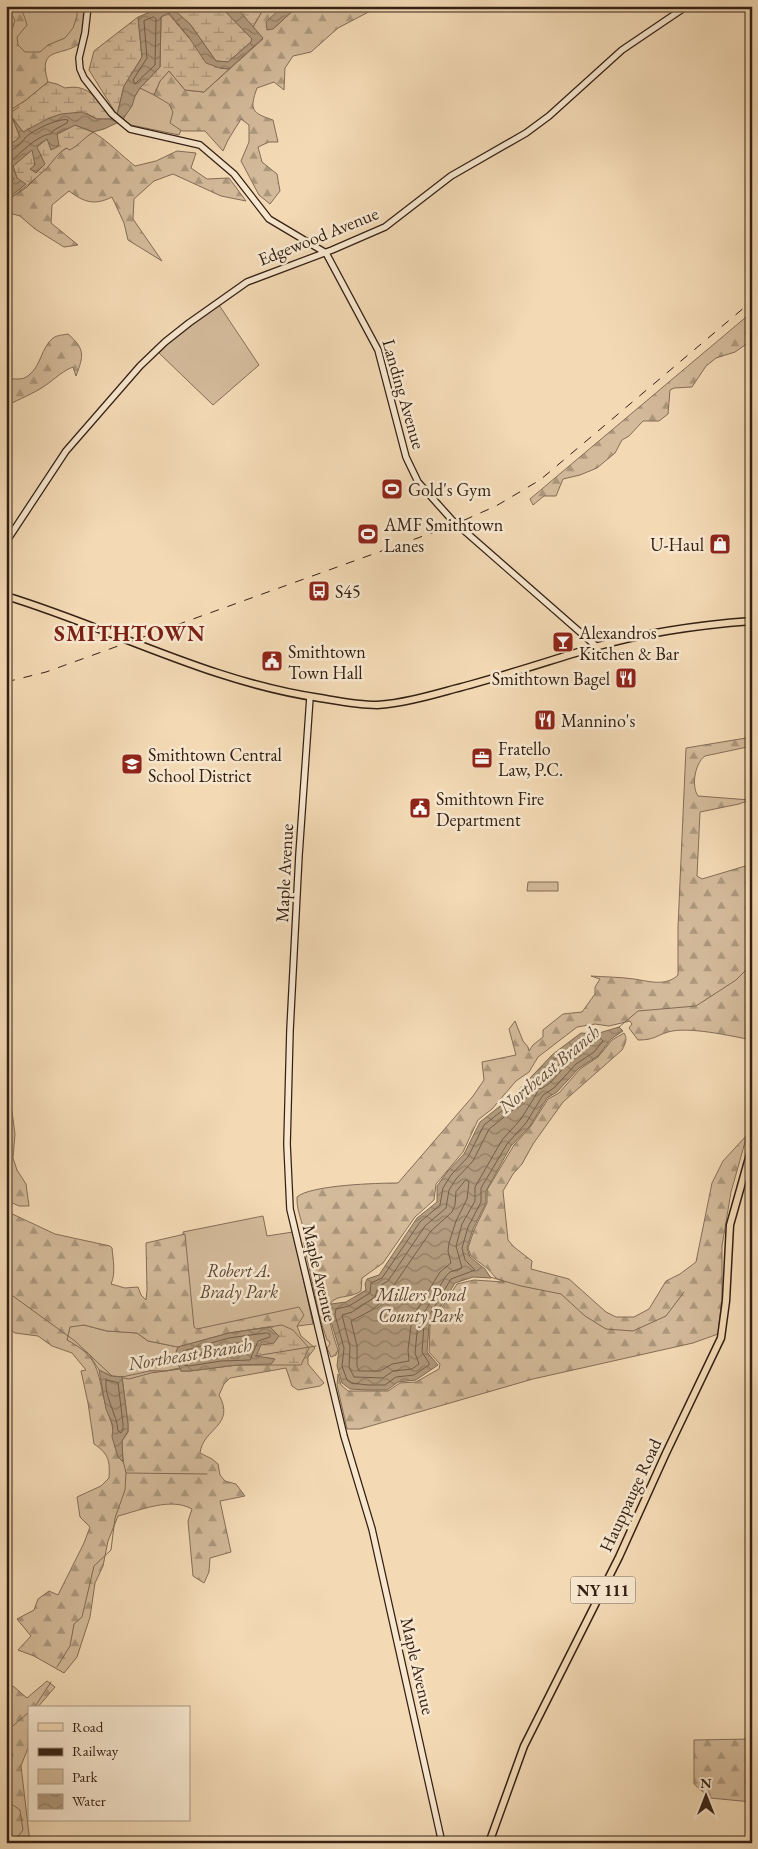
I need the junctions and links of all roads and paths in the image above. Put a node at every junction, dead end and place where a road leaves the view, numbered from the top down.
1 (88, 6) edge
2 (687, 6) edge
3 (326, 253) junction
4 (6, 542) edge
5 (6, 596) edge
6 (752, 621) edge
7 (597, 646) junction
8 (310, 697) junction
9 (752, 1146) edge
10 (442, 1843) edge
11 (489, 1843) edge

1 - 3 main road
2 - 3 main road, Edgewood Avenue
3 - 4 main road, Edgewood Avenue
3 - 7 main road, Landing Avenue
5 - 8 main road
6 - 7 main road
7 - 8 main road
8 - 10 main road, Maple Avenue
9 - 11 main road, Hauppauge Road / NY 111

